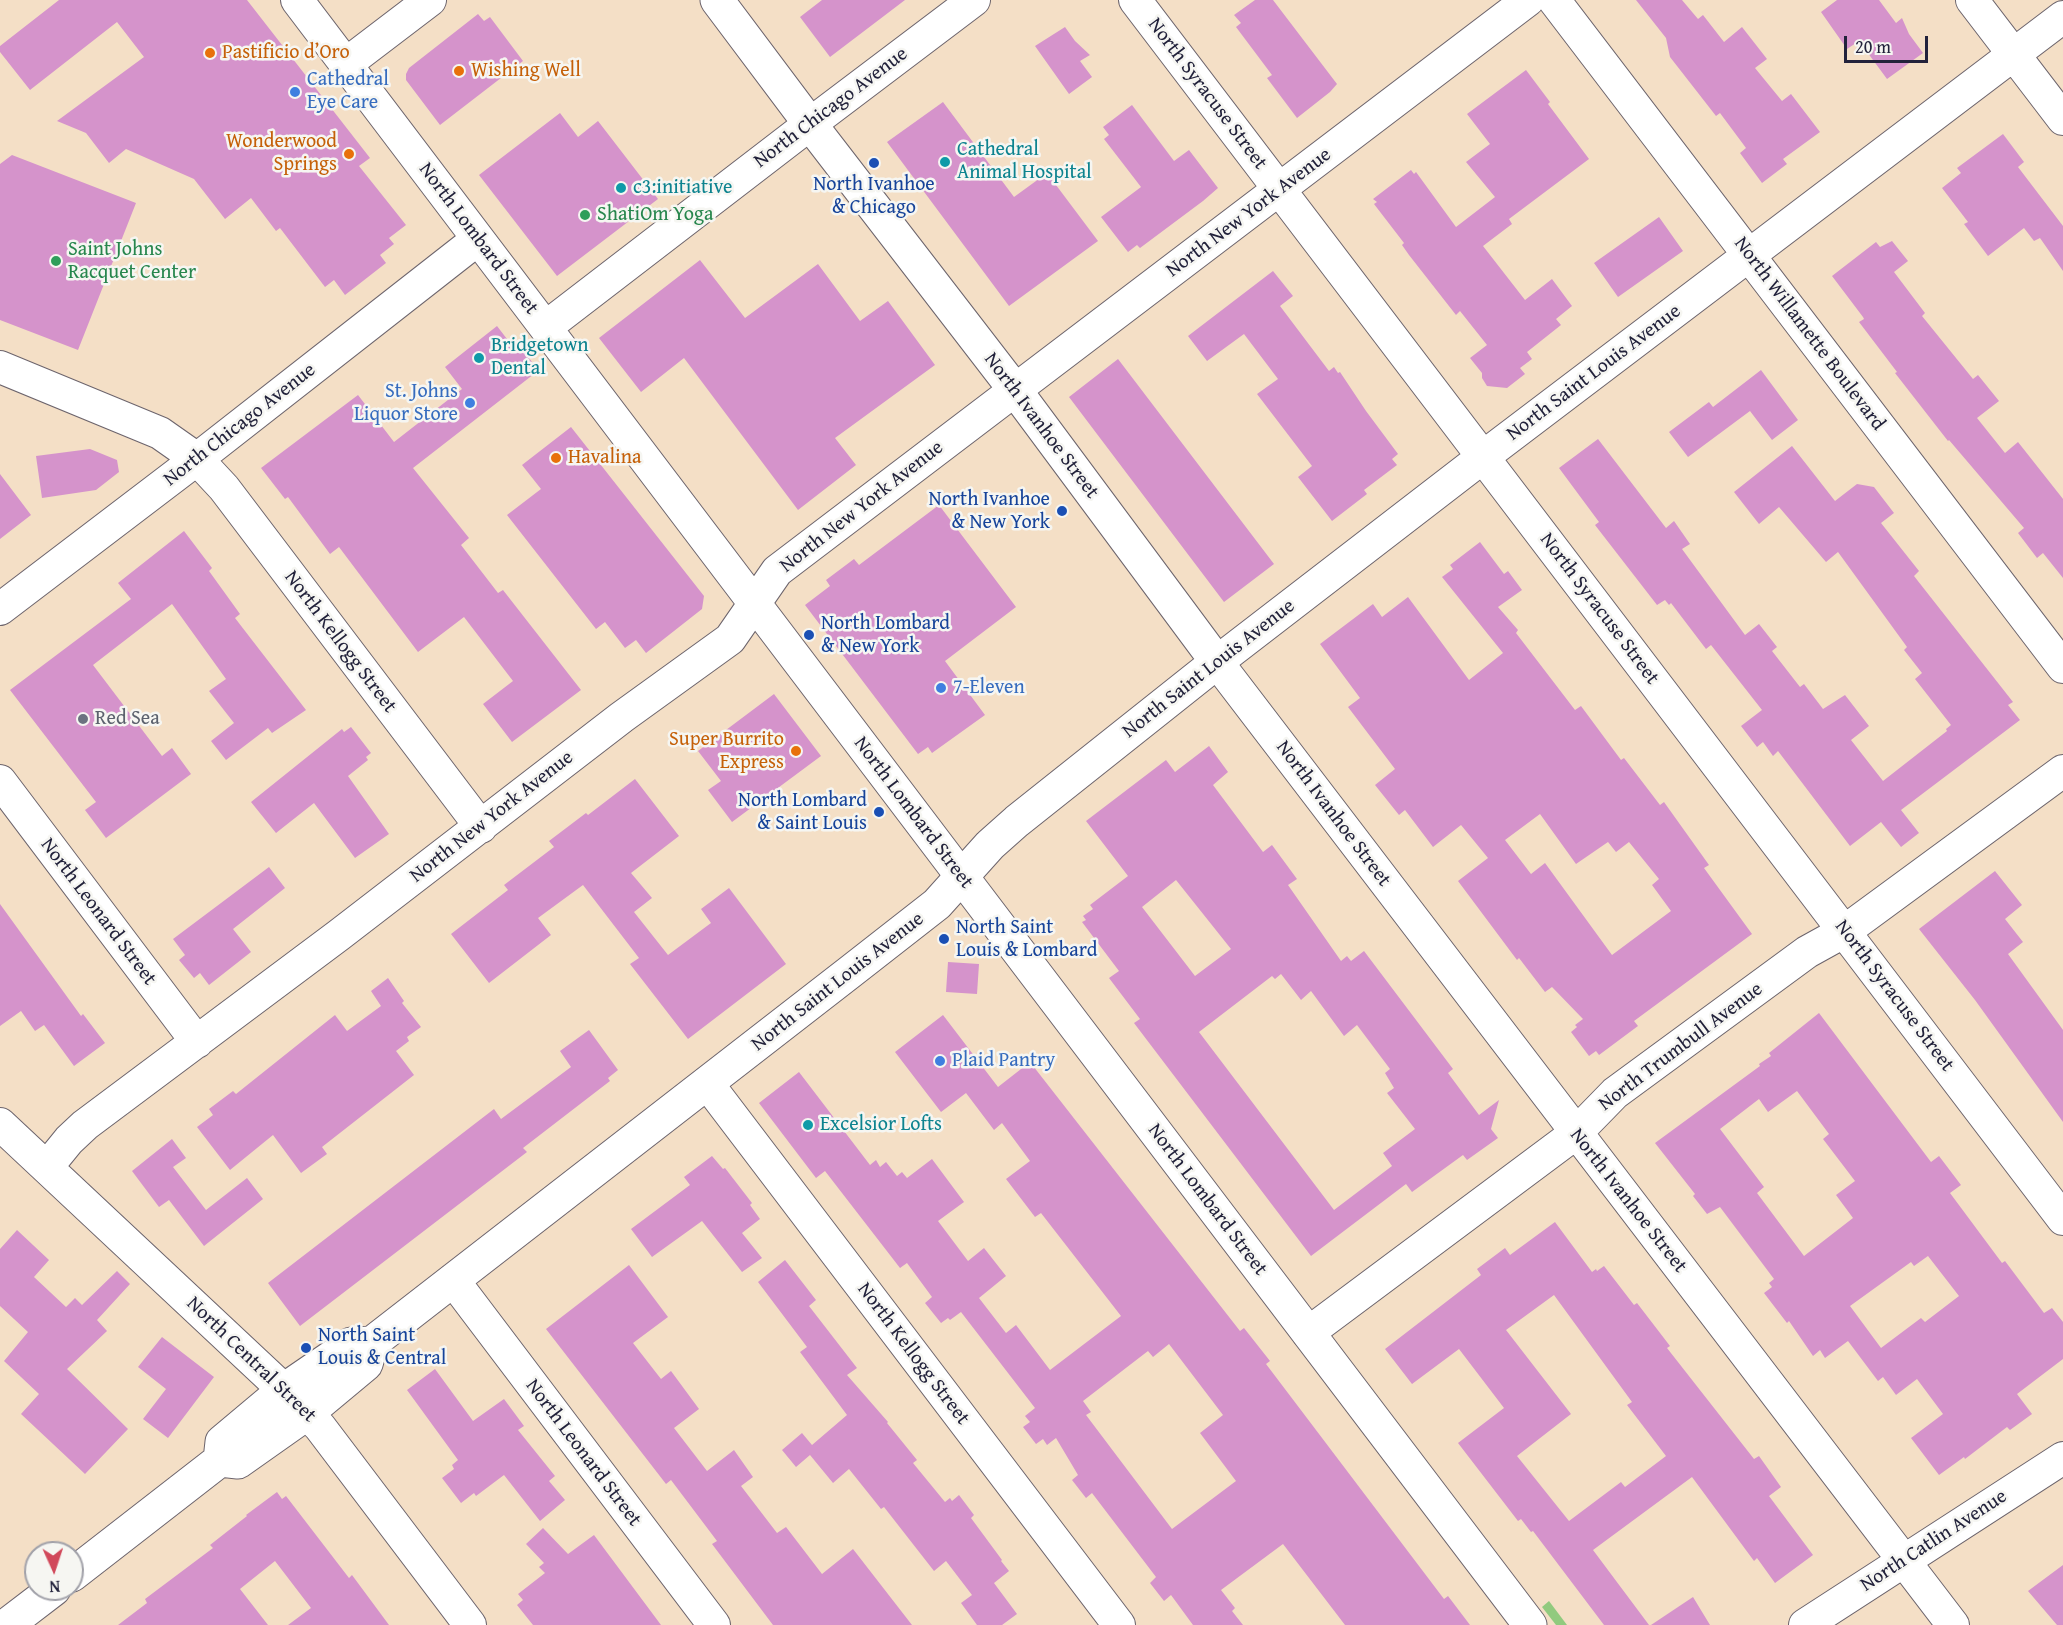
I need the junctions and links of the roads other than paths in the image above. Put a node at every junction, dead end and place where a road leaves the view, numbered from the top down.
1 (297, 0) edge
2 (430, 0) edge
3 (717, 0) edge
4 (974, 0) edge
5 (1135, 0) edge
6 (1528, 0) edge
7 (1554, 0) edge
8 (1972, 0) edge
9 (2063, 17) edge
10 (2013, 54) junction
11 (346, 64) junction
12 (2063, 119) edge
13 (810, 123) junction
14 (1280, 189) junction
15 (478, 239) junction
16 (1749, 255) junction
17 (546, 327) junction
18 (0, 368) edge
19 (1015, 390) junction
20 (1483, 457) junction
21 (197, 459) junction
22 (754, 602) junction
23 (0, 609) edge
24 (1217, 662) junction
25 (2063, 667) edge
26 (2063, 771) edge
27 (0, 781) edge
28 (481, 827) junction
29 (962, 877) junction
30 (1845, 931) junction
31 (196, 1042) junction
32 (707, 1083) junction
33 (0, 1124) edge
34 (1576, 1133) junction
35 (47, 1167) junction
36 (2063, 1219) edge
37 (453, 1280) junction
38 (1308, 1333) junction
39 (372, 1342) junction
40 (284, 1390) junction
41 (306, 1414) junction
42 (2063, 1458) edge
43 (220, 1460) junction
44 (1904, 1559) junction
45 (84, 1566) edge
46 (38, 1601) edge
47 (7, 1625) edge
48 (470, 1625) edge
49 (714, 1625) edge
50 (1119, 1625) edge
51 (1530, 1625) edge
52 (1805, 1625) edge
53 (1953, 1625) edge

1 - 11 street, North Lombard Street
2 - 11 street
3 - 13 main road, North Ivanhoe Street
4 - 13 street, North Chicago Avenue
5 - 14 street, North Syracuse Street
6 - 14 street, North New York Avenue
7 - 16 street, North Willamette Boulevard
8 - 10 street
9 - 10 street, North Saint Louis Avenue
10 - 12 street
10 - 16 street, North Saint Louis Avenue
11 - 15 street, North Lombard Street
13 - 17 street, North Chicago Avenue
13 - 19 main road, North Ivanhoe Street
14 - 19 street, North New York Avenue
14 - 20 street, North Syracuse Street
15 - 17 street, North Lombard Street
15 - 21 street, North Chicago Avenue
16 - 20 street, North Saint Louis Avenue
16 - 25 street, North Willamette Boulevard
17 - 22 street, North Lombard Street
18 - 21 street
19 - 22 street, North New York Avenue
19 - 24 main road, North Ivanhoe Street
20 - 24 street, North Saint Louis Avenue
20 - 30 street, North Syracuse Street
21 - 23 street, North Chicago Avenue
21 - 28 street, North Kellogg Street
22 - 28 street, North New York Avenue
22 - 29 street, North Lombard Street
24 - 29 main road, North Saint Louis Avenue
24 - 34 street, North Ivanhoe Street
26 - 30 street, North Trumbull Avenue
27 - 31 street, North Leonard Street
28 - 31 street, North New York Avenue
29 - 32 main road, North Saint Louis Avenue
29 - 38 main road, North Lombard Street
30 - 34 street, North Trumbull Avenue
30 - 36 street, North Syracuse Street
31 - 35 street, North New York Avenue
32 - 37 main road, North Saint Louis Avenue
32 - 50 street, North Kellogg Street
33 - 35 street, North Central Street
34 - 38 street, North Trumbull Avenue
34 - 44 street, North Ivanhoe Street
35 - 40 street, North Central Street
37 - 39 main road, North Saint Louis Avenue
37 - 49 street, North Leonard Street
38 - 51 main road, North Lombard Street
39 - 40 main road, North Saint Louis Avenue
39 - 41 main road, North Saint Louis Avenue
40 - 41 street, North Central Street
40 - 43 main road, North Saint Louis Avenue
41 - 43 main road, North Saint Louis Avenue
41 - 48 street, North Central Street
42 - 44 street, North Catlin Avenue
43 - 45 main road, North Saint Louis Avenue
44 - 52 street, North Catlin Avenue
44 - 53 street, North Ivanhoe Street
46 - 47 main road

